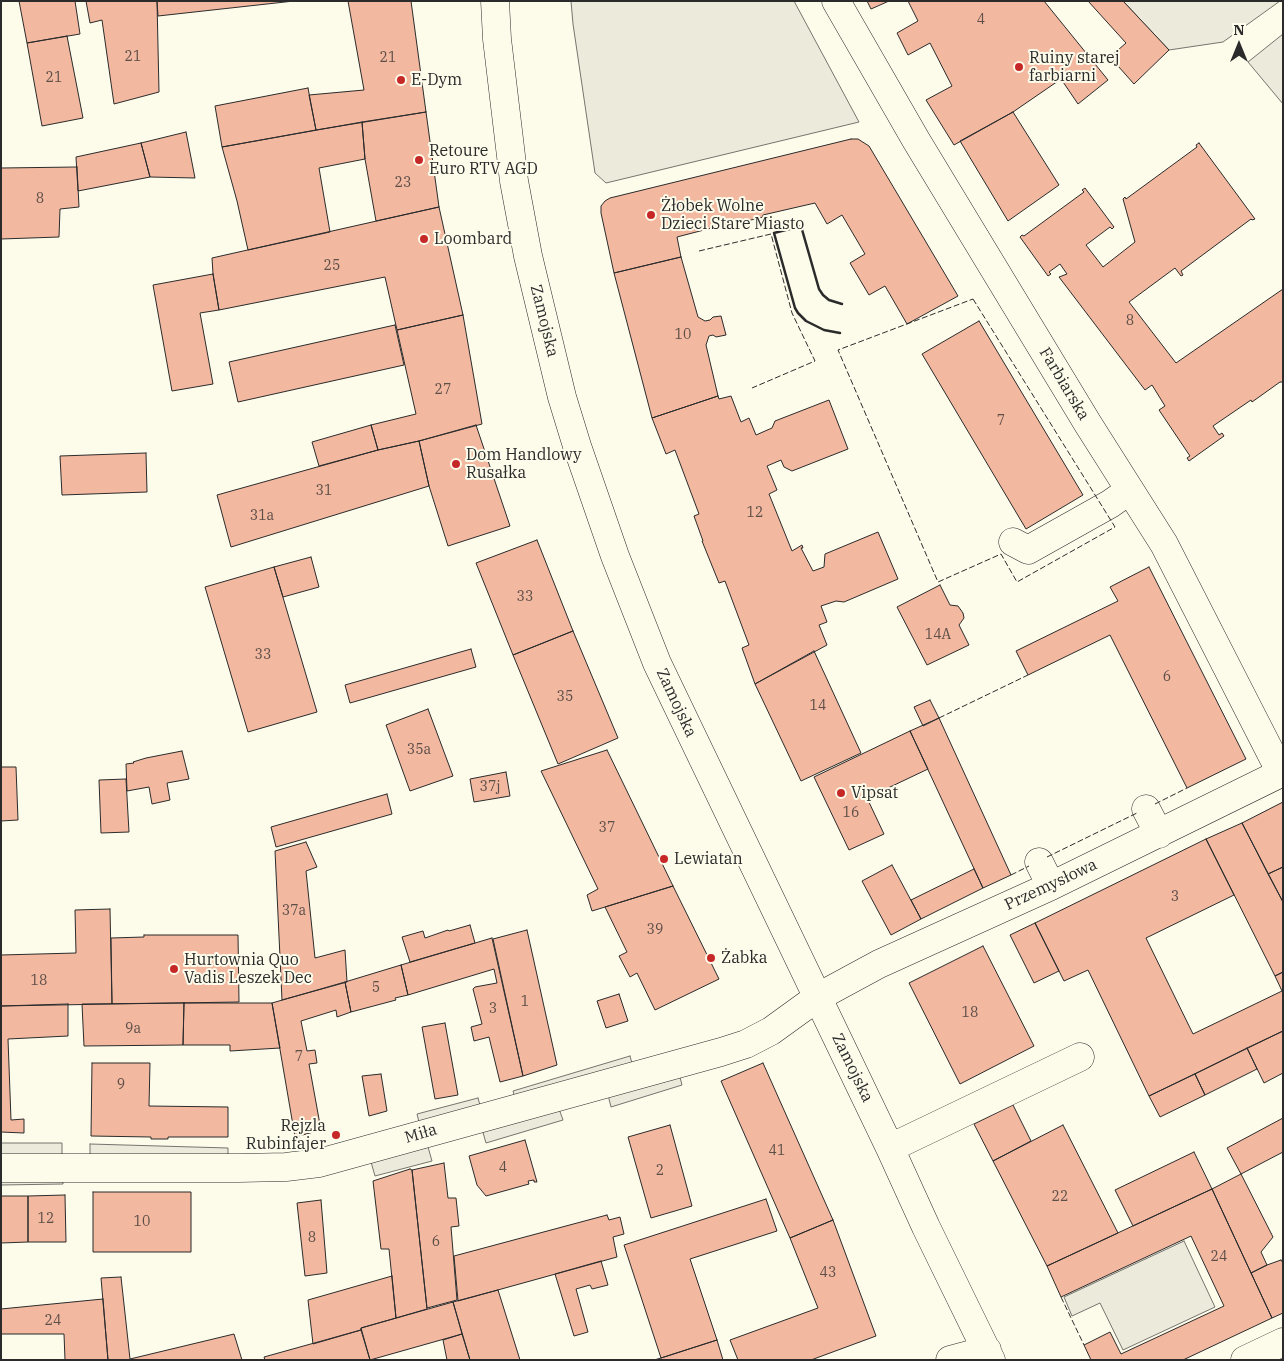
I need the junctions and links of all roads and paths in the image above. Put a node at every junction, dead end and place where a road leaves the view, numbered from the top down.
1 (479, 1) edge
2 (495, 1) edge
3 (836, 1) edge
4 (497, 39) junction
5 (1130, 490) junction
6 (1012, 542) dead end
7 (1282, 773) edge
8 (1146, 809) dead end
9 (1159, 834) junction
10 (1039, 862) dead end
11 (1051, 886) junction
12 (818, 997) junction
13 (1080, 1057) dead end
14 (890, 1148) junction
15 (1, 1168) edge
16 (1283, 1342) edge
17 (989, 1355) edge
18 (950, 1360) edge
19 (1244, 1360) edge

1 - 4 street
2 - 4 street, Zamojska
3 - 5 street, Farbiarska
4 - 12 street, Zamojska
5 - 6 street
5 - 7 street, Farbiarska
7 - 9 street, Przemysłowa
8 - 9 street
9 - 11 street, Przemysłowa
10 - 11 street
11 - 12 street, Przemysłowa
12 - 14 street, Zamojska
12 - 15 street, Miła
13 - 14 street
14 - 17 street, Zamojska
16 - 19 street
17 - 18 street

